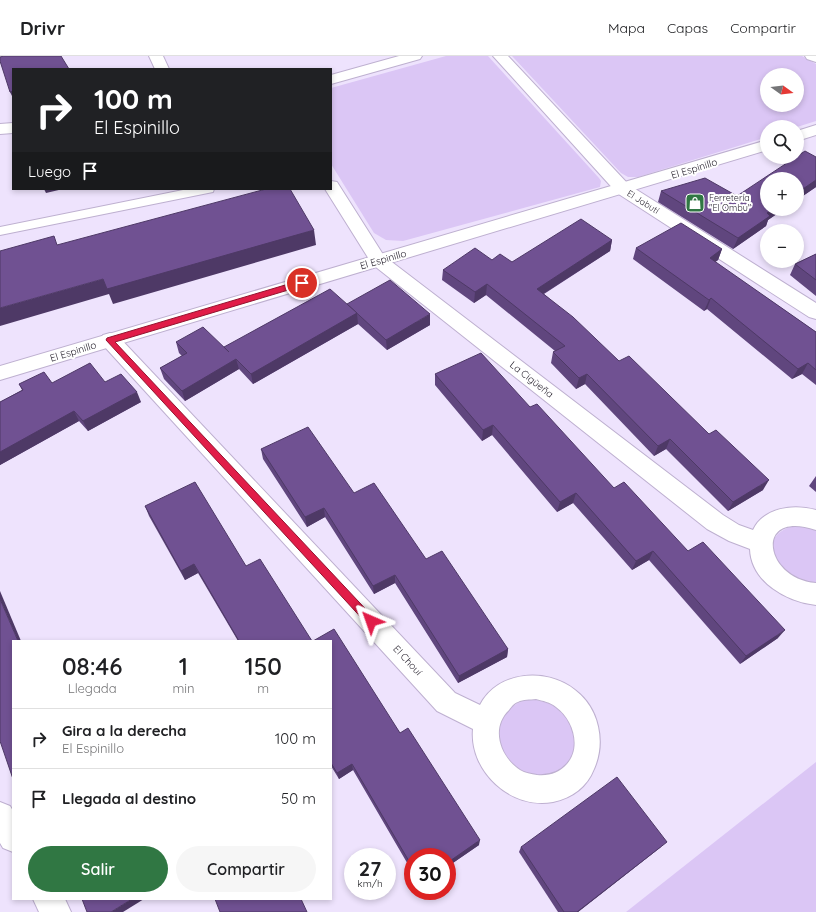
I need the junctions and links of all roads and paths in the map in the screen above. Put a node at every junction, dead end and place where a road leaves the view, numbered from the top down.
1 (156, 56) edge
2 (415, 56) edge
3 (500, 56) edge
4 (812, 56) edge
5 (816, 58) edge
6 (162, 68) edge
7 (332, 80) edge
8 (12, 128) edge
9 (0, 130) edge
10 (816, 130) edge
11 (804, 134) edge
12 (760, 147) edge
13 (332, 188) edge
14 (623, 189) junction
15 (203, 190) edge
16 (0, 231) edge
17 (378, 260) junction
18 (816, 312) edge
19 (110, 340) junction
20 (0, 373) edge
21 (816, 520) edge
22 (761, 542) junction
23 (816, 594) edge
24 (487, 720) dead end
25 (0, 816) edge
26 (12, 836) edge
27 (49, 900) edge
28 (56, 912) edge

1 - 6 street
2 - 7 street
3 - 14 street, El Jabutí
4 - 5 street
8 - 9 street
10 - 11 street
12 - 14 street, El Espinillo
13 - 17 street, La Cigüeña
14 - 17 street, El Espinillo
14 - 18 street, El Jabutí
15 - 16 lane
17 - 19 street, El Espinillo
17 - 22 street, La Cigüeña
19 - 20 street, El Espinillo
19 - 24 street, El Chouí
21 - 22 street
22 - 23 street
25 - 26 street
27 - 28 street

